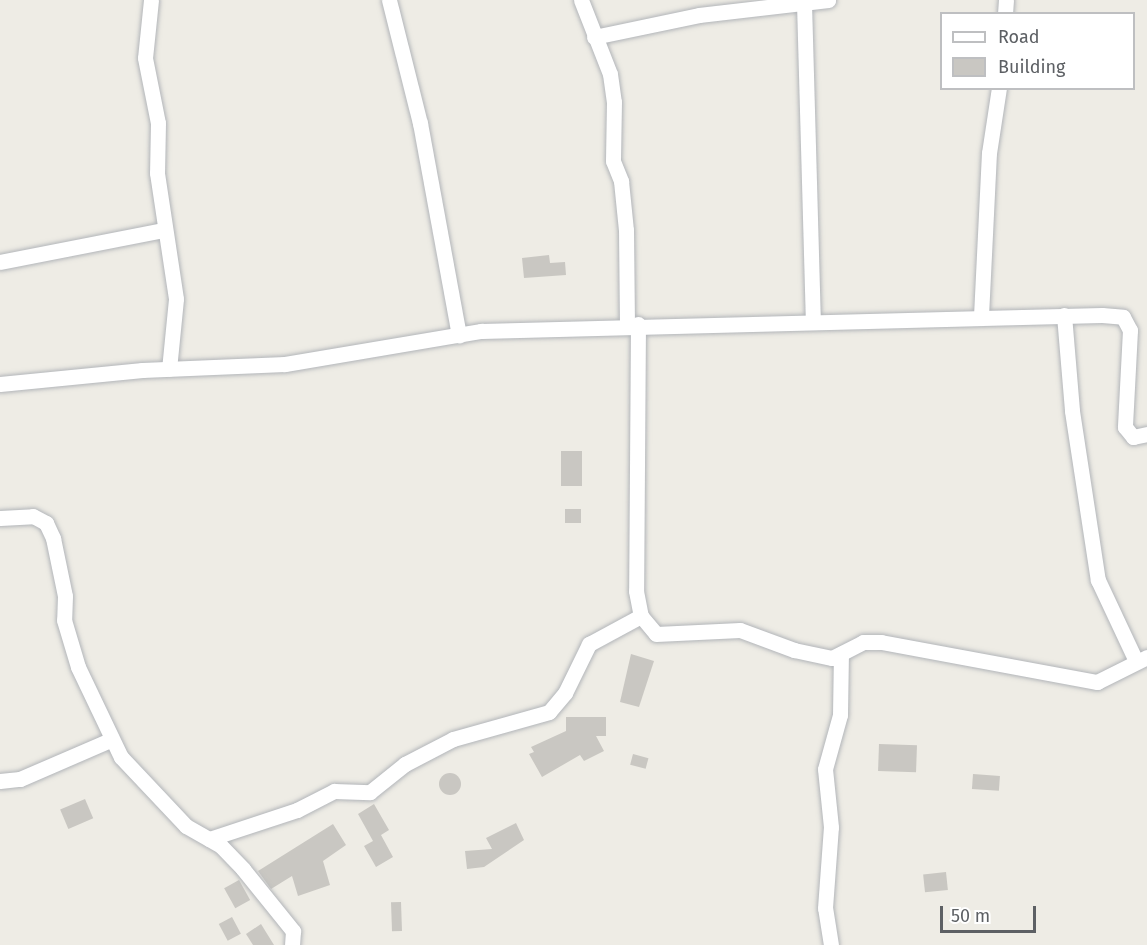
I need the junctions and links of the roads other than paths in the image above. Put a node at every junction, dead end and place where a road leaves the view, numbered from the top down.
1 (151, 0) edge
2 (389, 0) edge
3 (581, 0) edge
4 (828, 0) edge
5 (804, 3) junction
6 (594, 37) junction
7 (999, 90) edge
8 (163, 230) junction
9 (0, 262) edge
10 (1064, 315) junction
11 (981, 316) junction
12 (813, 321) junction
13 (632, 324) junction
14 (459, 335) junction
15 (169, 369) junction
16 (0, 384) edge
17 (1147, 434) edge
18 (0, 518) edge
19 (641, 616) junction
20 (841, 654) junction
21 (1142, 659) edge
22 (110, 740) junction
23 (0, 781) edge
24 (209, 839) junction
25 (292, 945) edge
26 (831, 945) edge

1 - 8 street
2 - 14 street
3 - 6 street
4 - 5 street
5 - 6 street
5 - 12 street
6 - 13 street
7 - 11 street
8 - 9 street
8 - 15 street
10 - 11 street
10 - 17 street
10 - 21 street
11 - 12 street
12 - 13 street
13 - 14 street
13 - 19 street
14 - 15 street
15 - 16 street
18 - 22 street
19 - 20 street
19 - 24 street
20 - 21 street
20 - 26 street
22 - 23 street
22 - 24 street
24 - 25 street

